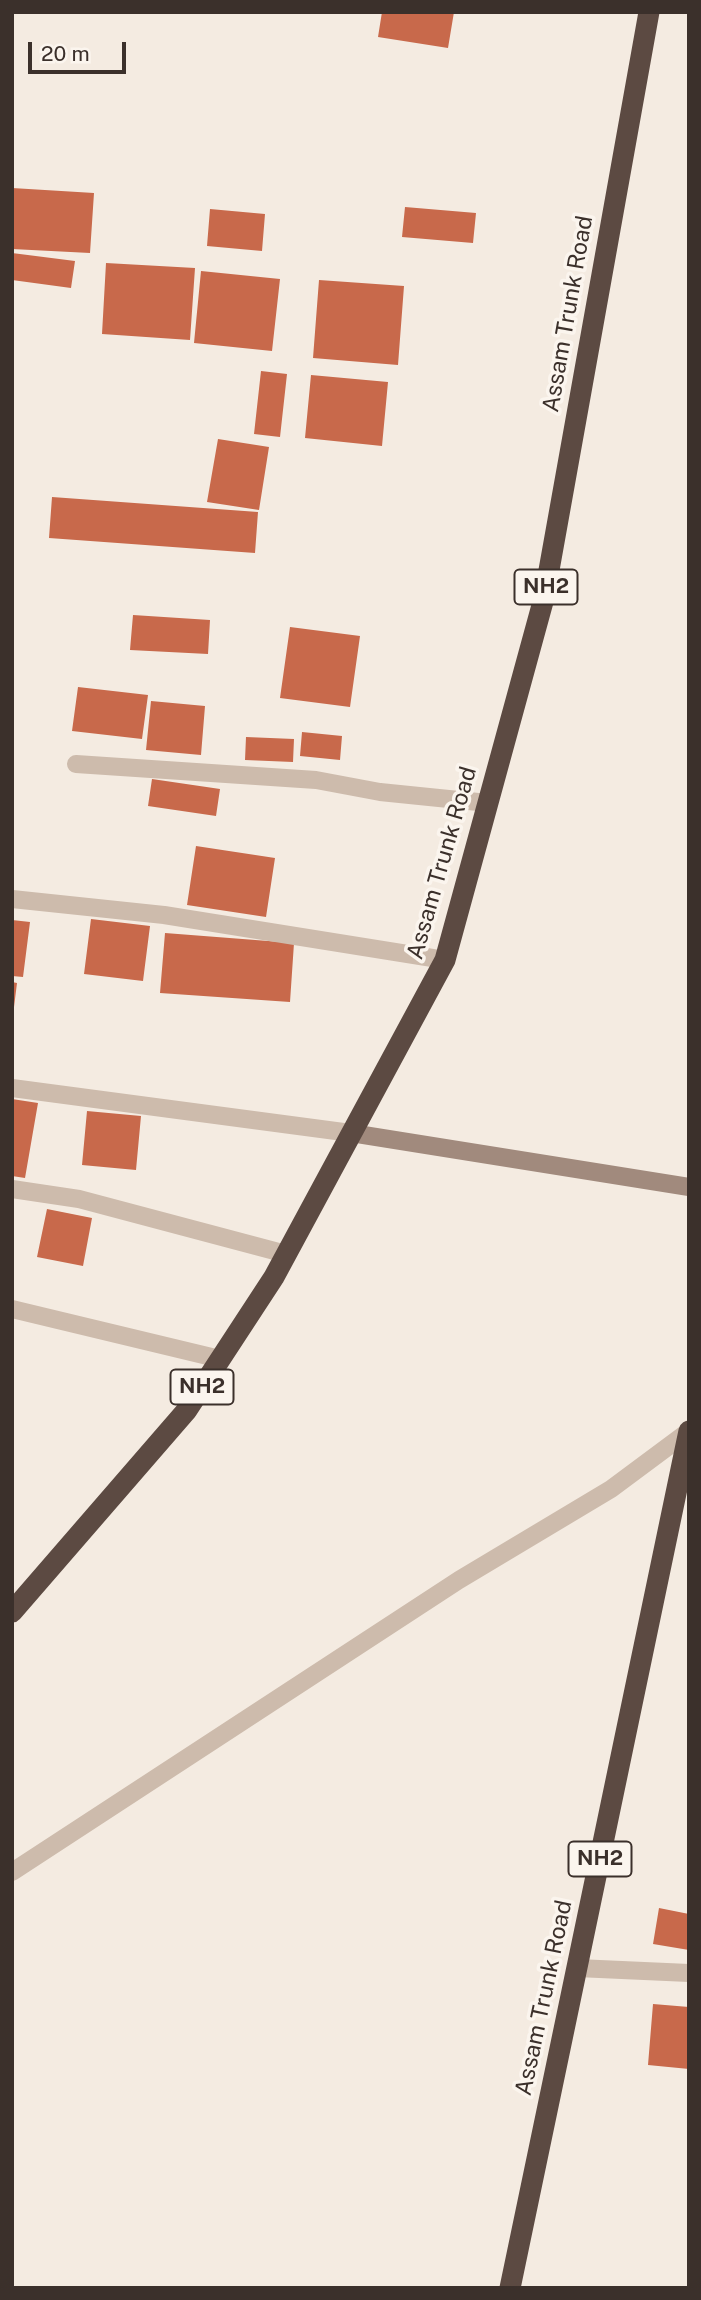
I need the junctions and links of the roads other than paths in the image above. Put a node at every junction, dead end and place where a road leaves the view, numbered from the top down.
1 (649, 12) edge
2 (76, 764) dead end
3 (488, 803) junction
4 (12, 899) edge
5 (445, 960) junction
6 (12, 1088) edge
7 (351, 1133) junction
8 (689, 1187) edge
9 (12, 1189) edge
10 (286, 1254) junction
11 (12, 1309) edge
12 (220, 1359) junction
13 (689, 1431) edge
14 (12, 1612) edge
15 (12, 1872) edge
16 (577, 1968) junction
17 (689, 1973) edge
18 (510, 2288) edge

1 - 3 highway, Assam Trunk Road / NH2
2 - 3 street
3 - 5 highway, Assam Trunk Road / NH2
4 - 5 street
5 - 7 highway, Assam Trunk Road / NH2
6 - 7 street
7 - 8 street
7 - 10 highway, Assam Trunk Road / NH2
9 - 10 street
10 - 12 highway, Assam Trunk Road / NH2
11 - 12 street
12 - 14 highway, Assam Trunk Road / NH2
13 - 15 street
13 - 16 highway, Assam Trunk Road / NH2
16 - 17 street
16 - 18 highway, Assam Trunk Road / NH2

